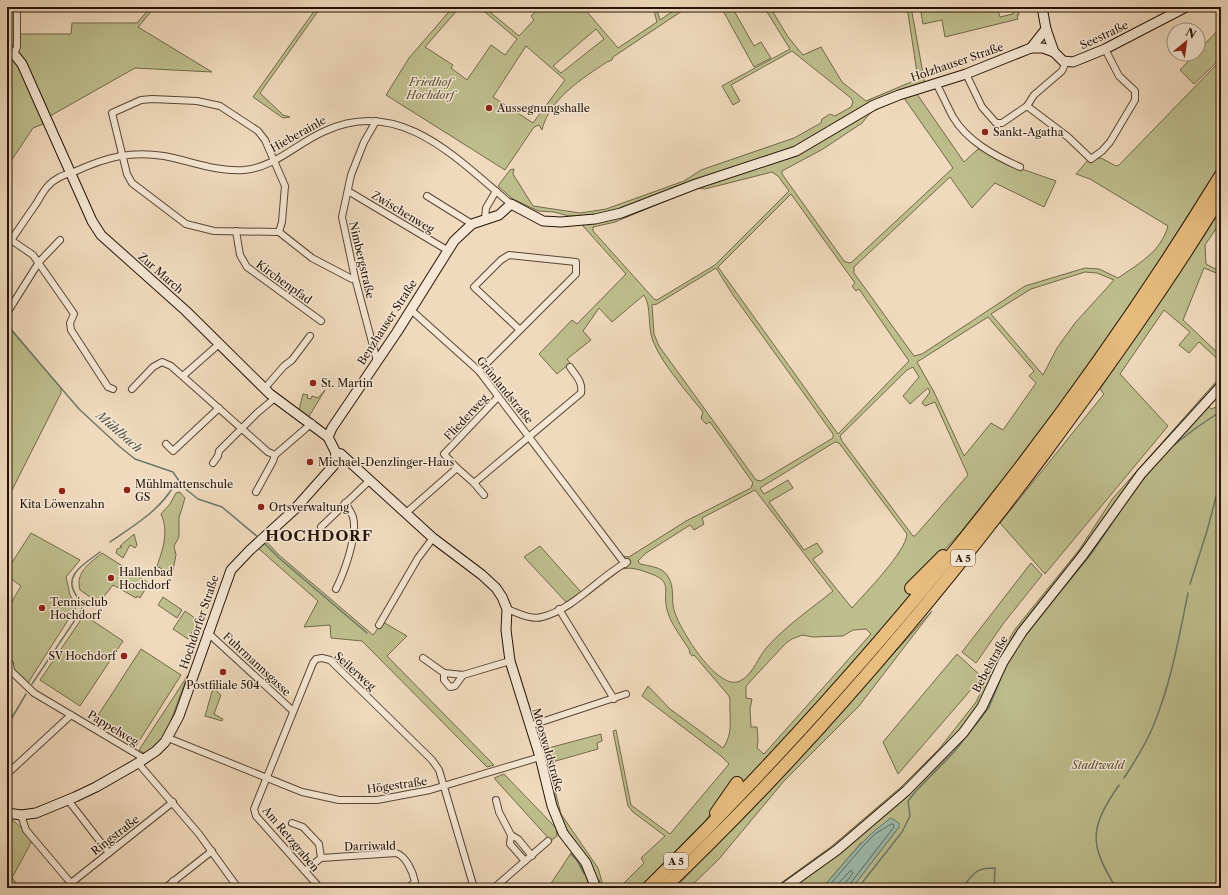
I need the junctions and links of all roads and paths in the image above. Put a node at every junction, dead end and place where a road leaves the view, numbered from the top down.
1 (17, 7) edge
2 (1042, 7) edge
3 (1186, 7) edge
4 (1046, 29) junction
5 (1031, 48) junction
6 (1105, 49) junction
7 (1054, 52) junction
8 (10, 53) edge
9 (1066, 62) junction
10 (966, 74) junction
11 (936, 83) junction
12 (1027, 106) junction
13 (376, 121) junction
14 (123, 155) junction
15 (274, 161) junction
16 (1020, 167) dead end
17 (71, 173) junction
18 (1221, 175) edge
19 (348, 191) junction
20 (496, 191) junction
21 (427, 196) dead end
22 (1221, 196) edge
23 (511, 204) junction
24 (609, 216) joint
25 (485, 219) junction
26 (472, 224) junction
27 (236, 231) junction
28 (279, 232) junction
29 (11, 240) junction
30 (60, 240) dead end
31 (7, 246) edge
32 (447, 250) junction
33 (39, 262) junction
34 (355, 278) junction
35 (410, 309) junction
36 (7, 313) edge
37 (321, 320) dead end
38 (520, 330) junction
39 (310, 336) dead end
40 (219, 344) junction
41 (377, 361) junction
42 (570, 367) dead end
43 (479, 371) junction
44 (184, 375) junction
45 (1221, 386) edge
46 (113, 389) dead end
47 (132, 389) dead end
48 (264, 389) junction
49 (498, 397) junction
50 (275, 398) junction
51 (219, 408) junction
52 (312, 423) junction
53 (241, 429) junction
54 (530, 436) junction
55 (328, 437) junction
56 (166, 444) dead end
57 (336, 453) junction
58 (275, 455) junction
59 (213, 463) dead end
60 (457, 468) junction
61 (369, 481) junction
62 (474, 483) junction
63 (256, 492) dead end
64 (484, 495) dead end
65 (345, 503) junction
66 (406, 513) junction
67 (321, 527) dead end
68 (433, 538) junction
69 (964, 539) junction
70 (911, 588) dead end
71 (336, 589) dead end
72 (507, 609) junction
73 (559, 609) junction
74 (379, 625) dead end
75 (208, 632) junction
76 (423, 658) dead end
77 (510, 661) junction
78 (10, 664) dead end
79 (444, 672) junction
80 (463, 675) junction
81 (626, 694) dead end
82 (614, 699) junction
83 (293, 711) junction
84 (72, 715) junction
85 (529, 726) junction
86 (168, 738) junction
87 (540, 757) junction
88 (141, 761) junction
89 (7, 774) edge
90 (266, 778) junction
91 (738, 783) dead end
92 (444, 787) junction
93 (68, 800) junction
94 (496, 800) dead end
95 (173, 802) junction
96 (7, 813) edge
97 (21, 815) junction
98 (292, 823) dead end
99 (704, 833) junction
100 (511, 835) junction
101 (548, 841) dead end
102 (212, 851) junction
103 (109, 853) junction
104 (532, 856) junction
105 (321, 858) junction
106 (525, 861) junction
107 (305, 871) junction
108 (173, 882) junction
109 (73, 886) edge
110 (165, 888) edge
111 (178, 888) edge
112 (238, 888) edge
113 (320, 888) edge
114 (408, 888) edge
115 (474, 888) edge
116 (494, 888) edge
117 (596, 888) edge
118 (648, 888) edge
119 (664, 888) edge
120 (784, 888) edge

1 - 8 street
2 - 4 street
3 - 6 street, Seestraße
4 - 5 street, Holzhauser Straße
4 - 7 street
5 - 7 street
5 - 10 street, Holzhauser Straße
6 - 9 street, Seestraße
6 - 12 street
7 - 9 street
8 - 17 street, Zur March
9 - 12 street
10 - 11 street, Holzhauser Straße
10 - 12 street
11 - 16 street
11 - 24 street, Holzhauser Straße
13 - 15 street, Hieberainle
13 - 19 street, Nimbergstraße
13 - 20 street, Hieberainle
14 - 15 street, Hieberainle
14 - 15 street
14 - 17 street, Hieberainle
14 - 27 street
15 - 28 street
17 - 29 street, Hieberainle
17 - 40 street, Zur March
18 - 69 highway, A 5
19 - 32 street, Zwischenweg
19 - 34 street, Nimbergstraße
20 - 23 street, Hieberainle
20 - 25 street
21 - 26 street
22 - 119 highway, A 5
23 - 24 street, Hieberainle
23 - 25 street, Benzhauser Straße
25 - 26 street, Benzhauser Straße
26 - 32 street, Benzhauser Straße
27 - 28 street
27 - 37 street, Kirchenpfad
28 - 34 street
29 - 31 street, Hieberainle
29 - 33 street
30 - 33 street
32 - 35 street, Benzhauser Straße
33 - 36 street
33 - 46 street
34 - 41 street, Nimbergstraße
35 - 41 street, Benzhauser Straße
35 - 43 street, Grünlandstraße
38 - 38 street
38 - 43 street
39 - 48 street
40 - 44 street
40 - 48 street, Zur March
41 - 55 street, Benzhauser Straße
42 - 54 street, Grünlandstraße
43 - 49 street, Grünlandstraße
44 - 47 street
44 - 51 street
45 - 120 street, Bebelstraße
48 - 50 street, Zur March
49 - 54 street, Grünlandstraße
49 - 60 street, Fliederweg
50 - 52 street, Zur March
50 - 53 street
51 - 53 street
51 - 56 street
52 - 55 street, Zur March
52 - 58 street
53 - 58 street
53 - 59 street
54 - 62 street
54 - 73 street, Grünlandstraße
55 - 57 street
57 - 61 street
57 - 75 street, Hochdorfer Straße
58 - 63 street
60 - 62 street, Fliederweg
60 - 66 street
61 - 65 street
61 - 66 street
62 - 64 street, Fliederweg
65 - 67 street
65 - 71 street
66 - 68 street
68 - 72 street
68 - 74 street
69 - 70 highway
69 - 99 highway, A 5
72 - 73 street
72 - 77 street, Mooswaldstraße
73 - 82 street
75 - 83 street, Fuhrmannsgasse
75 - 86 street, Hochdorfer Straße
76 - 79 street
77 - 80 street
77 - 85 street, Mooswaldstraße
78 - 84 street, Pappelweg
79 - 80 street
79 - 80 street
81 - 82 street
82 - 85 street
83 - 90 street, Seilerweg
83 - 92 street, Seilerweg
84 - 88 street, Pappelweg
84 - 89 street, Pappelweg
85 - 87 street, Mooswaldstraße
86 - 88 street, Hochdorfer Straße
86 - 90 street, Högestraße
87 - 92 street, Högestraße
87 - 117 street, Mooswaldstraße
88 - 93 street, Hochdorfer Straße
88 - 95 street
90 - 92 street, Högestraße
90 - 107 street, Am Retzgraben
91 - 99 highway
92 - 115 street
93 - 97 street, Hochdorfer Straße
93 - 103 street
94 - 100 street
95 - 102 street
95 - 103 street, Ringstraße
96 - 97 street, Hochdorfer Straße
97 - 109 street, Ringstraße
98 - 105 street
99 - 118 highway, A 5
100 - 104 street
100 - 106 street
101 - 104 street
102 - 108 street
102 - 112 street
103 - 109 street, Ringstraße
104 - 106 street
105 - 107 street
105 - 114 street, Darriwald
106 - 116 street
107 - 113 street, Am Retzgraben
108 - 110 street
108 - 111 street

